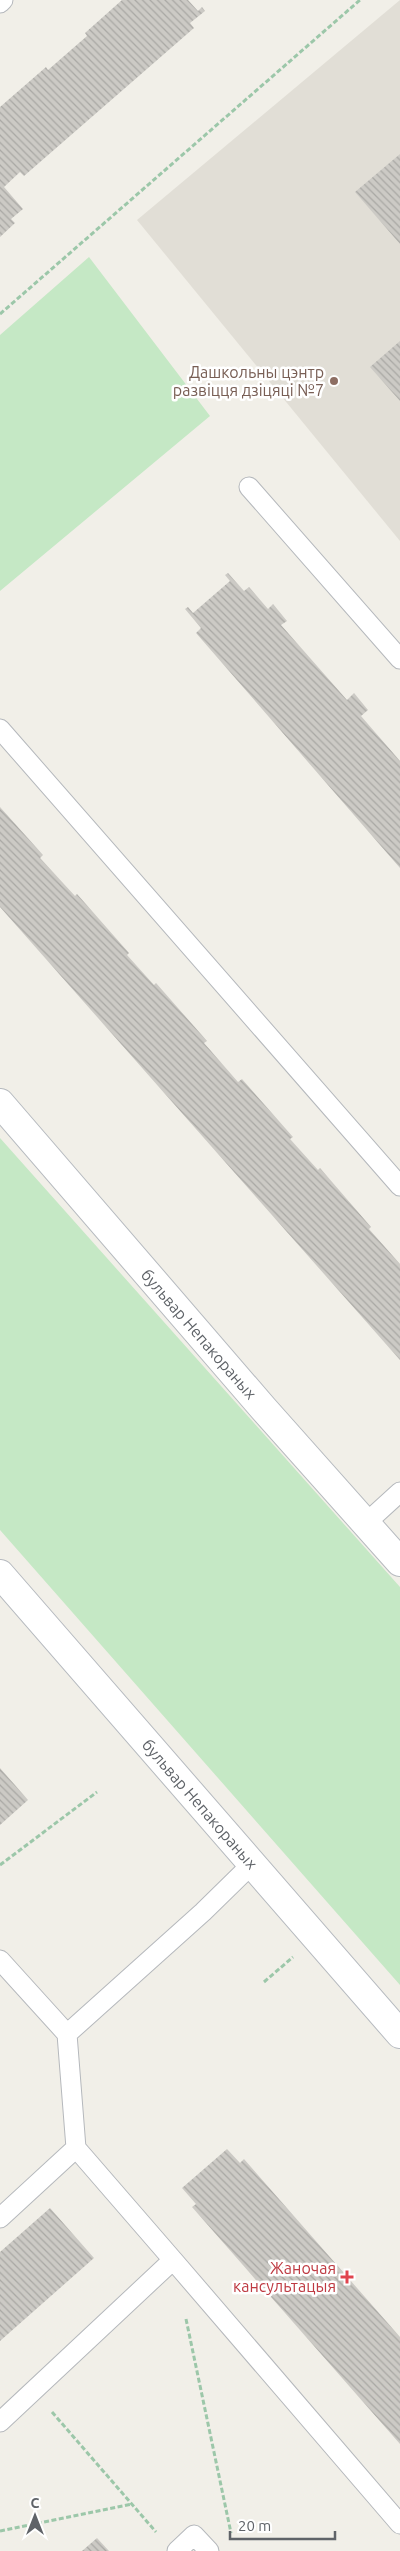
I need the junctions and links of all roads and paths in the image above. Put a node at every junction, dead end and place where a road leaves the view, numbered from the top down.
1 (3, 0) edge
2 (360, 0) edge
3 (0, 3) edge
4 (0, 314) edge
5 (248, 487) dead end
6 (400, 659) edge
7 (0, 729) edge
8 (0, 1104) edge
9 (400, 1186) edge
10 (400, 1492) edge
11 (366, 1523) junction
12 (400, 1562) edge
13 (0, 1574) edge
14 (97, 1792) dead end
15 (252, 1864) junction
16 (0, 1865) edge
17 (0, 1960) edge
18 (67, 2034) junction
19 (400, 2034) edge
20 (76, 2148) junction
21 (0, 2218) edge
22 (173, 2260) junction
23 (186, 2318) dead end
24 (34, 2391) junction
25 (0, 2422) edge
26 (132, 2504) junction
27 (400, 2524) edge
28 (0, 2531) edge
29 (161, 2538) dead end
30 (233, 2541) dead end
31 (177, 2551) edge
32 (209, 2551) edge

1 - 3 lane
2 - 4 path
5 - 6 lane
7 - 9 lane
8 - 11 main road, бульвар Непакораных
10 - 11 lane
11 - 12 main road, бульвар Непакораных
13 - 15 main road, бульвар Непакораных
14 - 16 path
15 - 18 lane
15 - 19 main road, бульвар Непакораных
17 - 18 lane
18 - 20 lane
20 - 21 lane
20 - 22 lane
22 - 24 lane
22 - 27 lane
23 - 30 path
24 - 25 lane
24 - 26 path
26 - 28 path
26 - 29 path
31 - 32 lane

